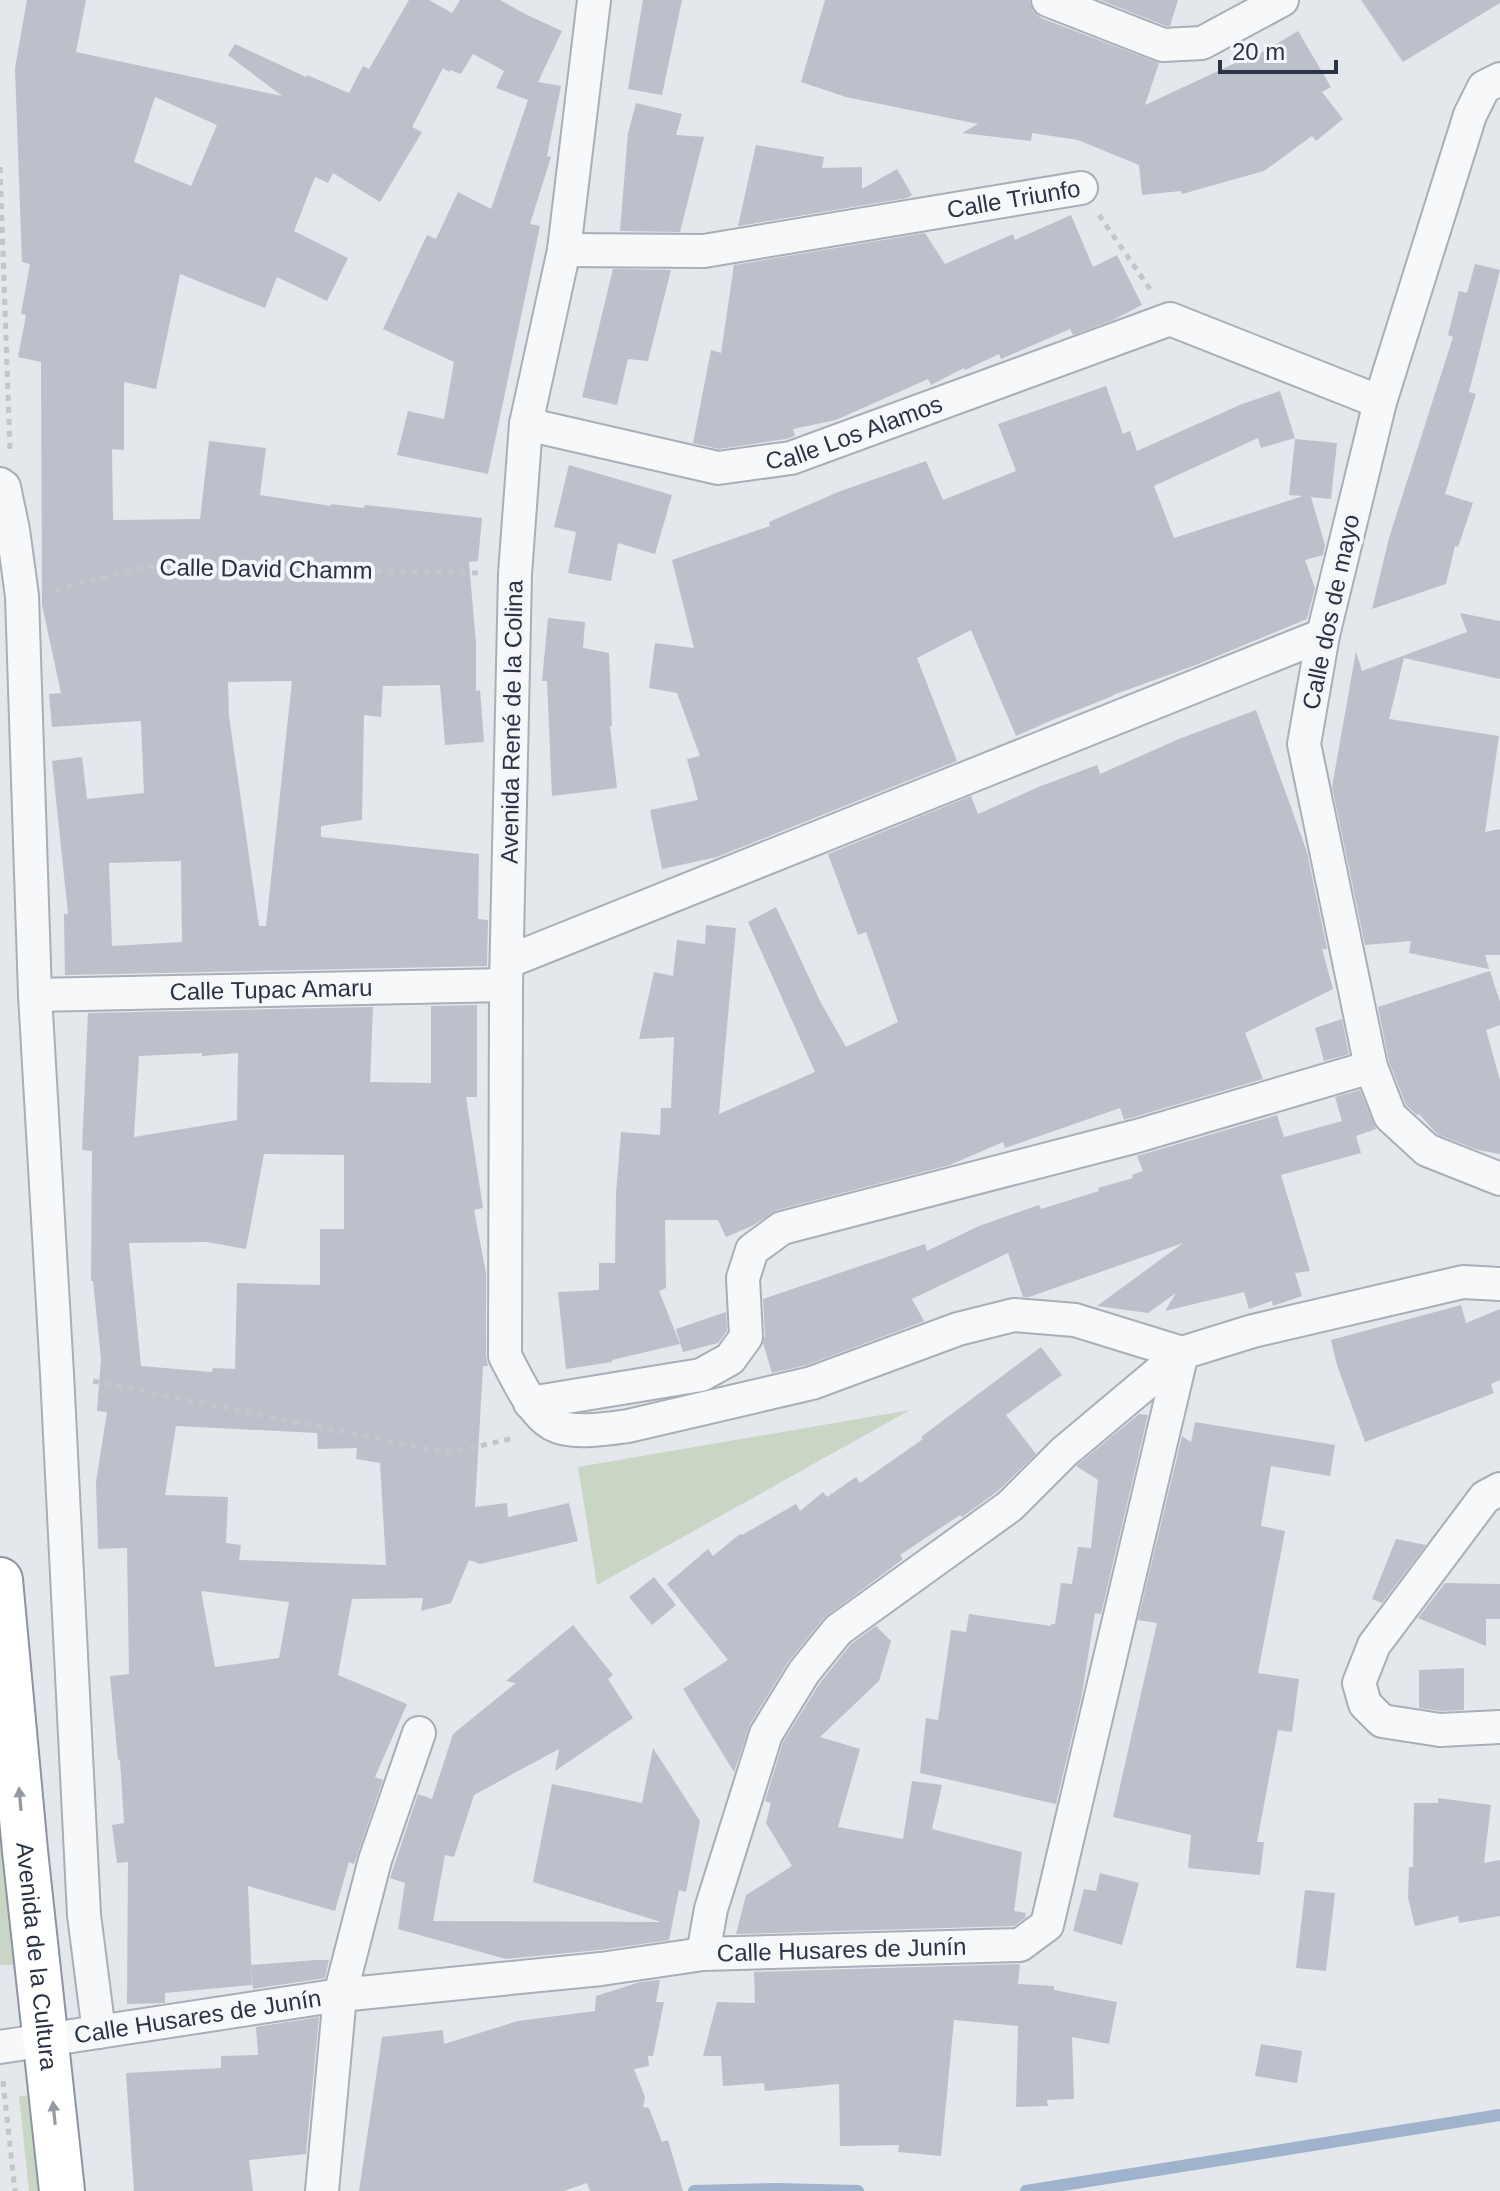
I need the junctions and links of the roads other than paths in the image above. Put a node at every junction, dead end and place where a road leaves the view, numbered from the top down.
1 (594, 0) edge
2 (1048, 0) edge
3 (1282, 0) edge
4 (1500, 79) edge
5 (1081, 188) road end
6 (564, 250) junction
7 (1380, 402) junction
8 (526, 424) junction
9 (0, 484) edge
10 (1323, 635) junction
11 (506, 973) junction
12 (35, 995) junction
13 (1371, 1067) junction
14 (1500, 1179) edge
15 (1500, 1284) edge
16 (1182, 1353) junction
17 (530, 1403) junction
18 (1500, 1489) edge
19 (0, 1580) edge
20 (1500, 1727) edge
21 (419, 1733) dead end
22 (703, 1954) junction
23 (340, 1995) junction
24 (99, 2032) junction
25 (45, 2039) junction
26 (1, 2060) edge
27 (62, 2191) edge
28 (322, 2191) edge

1 - 6 street, Avenida René de la Colina
2 - 3 street
4 - 7 street, Calle dos de mayo
5 - 6 street, Calle Triunfo
6 - 8 street, Avenida René de la Colina
7 - 8 street, Calle Los Alamos
7 - 10 street, Calle dos de mayo
8 - 11 street, Avenida René de la Colina
9 - 12 street
10 - 11 street
10 - 13 street, Calle dos de mayo
11 - 12 street, Calle Tupac Amaru
11 - 17 street, Avenida René de la Colina
12 - 24 street
13 - 14 street, Calle dos de mayo
13 - 17 street
15 - 16 street
16 - 17 street, Avenida René de la Colina
16 - 22 street
16 - 22 street, Calle Husares de Junín
18 - 20 street
25 -> 19 highway, Avenida de la Cultura
21 - 23 street
22 - 23 street, Calle Husares de Junín
23 - 24 street, Calle Husares de Junín
23 - 28 street
24 - 25 street, Calle Husares de Junín
25 - 26 street, Calle Husares de Junín
27 -> 25 highway, Avenida de la Cultura

